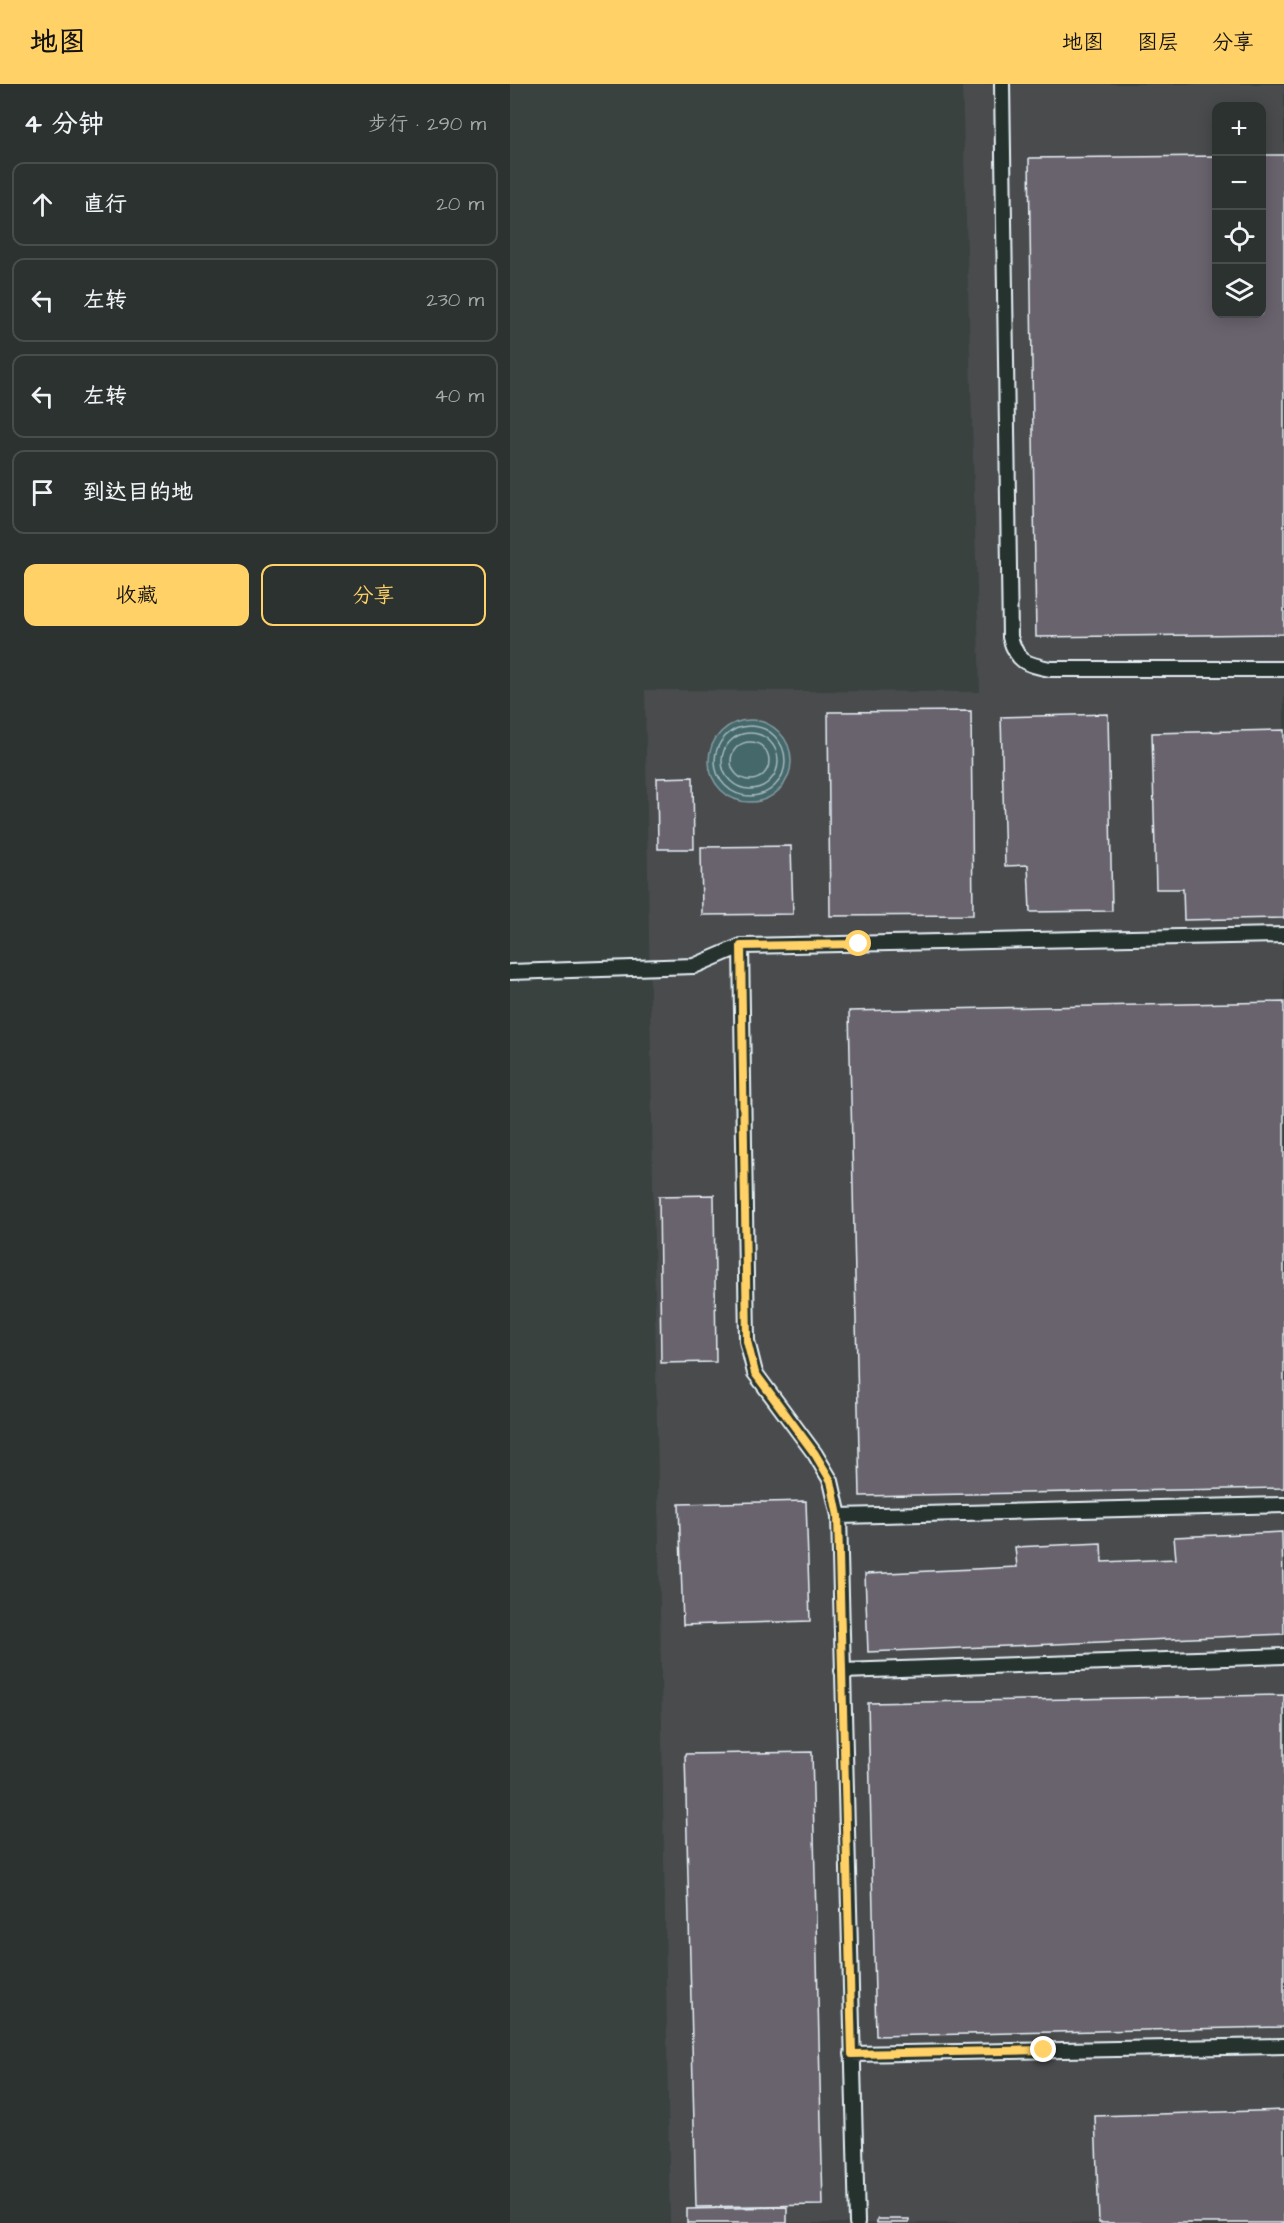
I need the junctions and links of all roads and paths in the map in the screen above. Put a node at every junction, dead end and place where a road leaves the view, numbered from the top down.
1 (1002, 84) edge
2 (1284, 669) edge
3 (1284, 934) edge
4 (741, 946) junction
5 (510, 972) edge
6 (1284, 1505) edge
7 (838, 1516) junction
8 (1284, 1656) edge
9 (842, 1671) junction
10 (1284, 2046) edge
11 (852, 2054) junction
12 (857, 2223) edge

1 - 2 lane
3 - 4 lane
4 - 5 lane
4 - 7 lane
6 - 7 lane
7 - 9 lane
8 - 9 lane
9 - 11 lane
10 - 11 lane
11 - 12 lane

